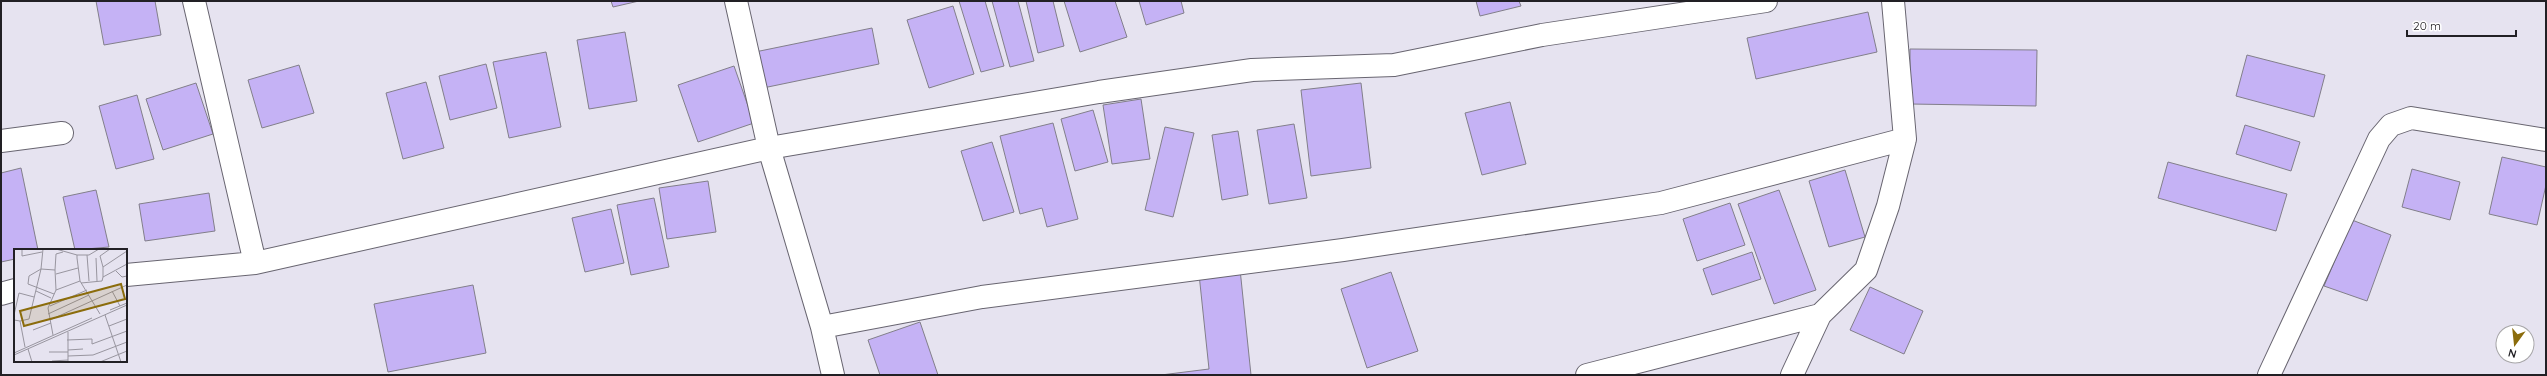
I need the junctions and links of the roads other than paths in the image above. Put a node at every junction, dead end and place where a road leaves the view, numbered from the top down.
1 (194, 1) edge
2 (736, 1) edge
3 (1766, 1) edge
4 (1893, 1) edge
5 (62, 132) dead end
6 (1904, 139) junction
7 (2546, 140) edge
8 (1, 141) edge
9 (769, 148) junction
10 (255, 263) junction
11 (127, 275) edge
12 (14, 290) edge
13 (1, 294) edge
14 (1820, 315) junction
15 (822, 328) junction
16 (833, 375) edge
17 (1586, 375) edge
18 (1792, 375) edge
19 (2269, 375) edge

1 - 10 street
2 - 9 street
3 - 9 street
4 - 6 street
5 - 8 street
6 - 14 street
6 - 15 street
7 - 19 street
9 - 10 street
9 - 15 street
10 - 11 street
12 - 13 street
14 - 17 street
14 - 18 street
15 - 16 street

